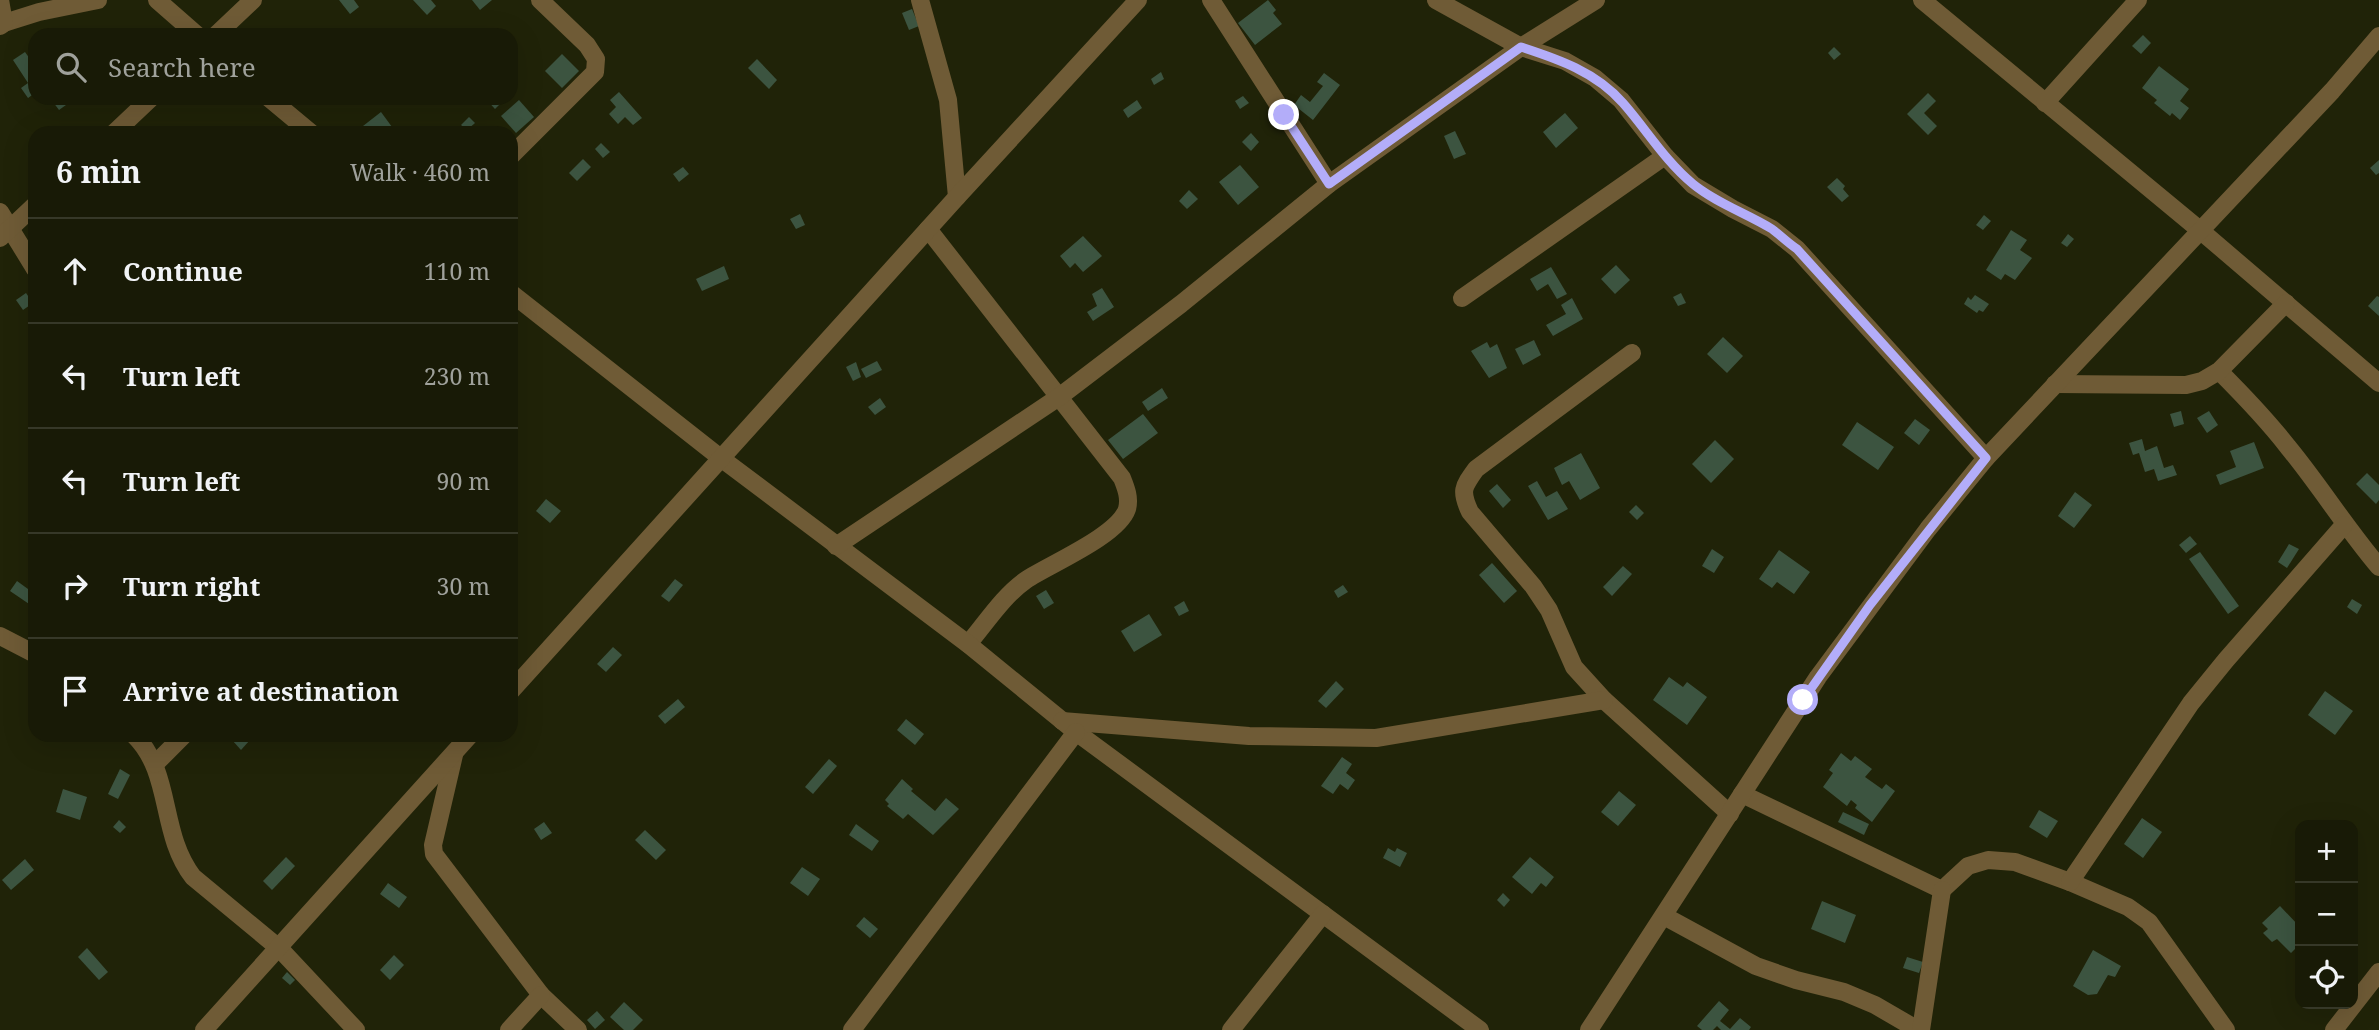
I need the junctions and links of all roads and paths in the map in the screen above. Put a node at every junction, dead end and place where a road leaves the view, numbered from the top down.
1 (0, 0) edge
2 (98, 0) edge
3 (157, 0) edge
4 (253, 0) edge
5 (540, 0) edge
6 (920, 0) edge
7 (1138, 0) edge
8 (1211, 0) edge
9 (1436, 0) edge
10 (1596, 0) edge
11 (1922, 0) edge
12 (2138, 0) edge
13 (2, 25) edge
14 (189, 28) edge
15 (223, 28) edge
16 (2379, 36) edge
17 (1521, 47) junction
18 (2045, 103) junction
19 (144, 105) edge
20 (277, 105) edge
21 (121, 126) edge
22 (303, 126) edge
23 (518, 149) edge
24 (1665, 156) junction
25 (1329, 184) junction
26 (957, 197) junction
27 (0, 212) edge
28 (28, 212) edge
29 (928, 229) junction
30 (2201, 231) junction
31 (5, 233) edge
32 (28, 261) edge
33 (1462, 298) dead end
34 (518, 302) edge
35 (2286, 303) junction
36 (1632, 353) dead end
37 (2220, 371) junction
38 (2379, 383) edge
39 (2056, 384) junction
40 (1059, 397) junction
41 (1986, 458) junction
42 (722, 459) junction
43 (2344, 525) junction
44 (836, 546) junction
45 (2379, 567) edge
46 (0, 636) edge
47 (968, 644) junction
48 (28, 650) edge
49 (518, 683) edge
50 (1604, 700) junction
51 (1069, 726) junction
52 (142, 742) edge
53 (177, 742) edge
54 (463, 742) edge
55 (455, 751) junction
56 (155, 764) junction
57 (1742, 794) junction
58 (1730, 814) junction
59 (2070, 882) junction
60 (1942, 890) junction
61 (1323, 914) junction
62 (1664, 916) junction
63 (279, 949) junction
64 (2379, 972) edge
65 (541, 995) junction
66 (204, 1030) edge
67 (356, 1030) edge
68 (509, 1030) edge
69 (578, 1030) edge
70 (852, 1030) edge
71 (1231, 1030) edge
72 (1480, 1030) edge
73 (1589, 1030) edge
74 (1919, 1030) edge
75 (2226, 1030) edge
76 (2334, 1030) edge

1 - 13 street
2 - 13 street
3 - 14 street
4 - 15 street
5 - 23 street
6 - 26 street
7 - 26 street
8 - 25 street
9 - 17 street
10 - 17 street
11 - 18 street
12 - 18 street
16 - 30 street
17 - 24 street
17 - 25 street
18 - 30 street
19 - 21 street
20 - 22 street
24 - 33 street
24 - 41 street
25 - 40 street
26 - 29 street
27 - 31 street
28 - 31 street
29 - 40 street
29 - 42 street
30 - 35 street
30 - 39 street
31 - 32 street
34 - 42 street
35 - 37 street
35 - 38 street
36 - 50 street
37 - 39 street
37 - 43 street
39 - 41 street
40 - 44 street
40 - 47 street
41 - 57 street
42 - 44 street
42 - 49 street
43 - 45 street
43 - 59 street
44 - 47 street
46 - 48 street
47 - 51 street
50 - 51 street
50 - 58 street
51 - 61 street
51 - 70 street
52 - 56 street
53 - 56 street
54 - 55 street
55 - 63 street
55 - 65 street
56 - 63 street
57 - 58 street
57 - 60 street
58 - 62 street
59 - 60 street
59 - 75 street
60 - 74 street
61 - 71 street
61 - 72 street
62 - 73 street
62 - 74 street
63 - 66 street
63 - 67 street
64 - 76 street
65 - 68 street
65 - 69 street

